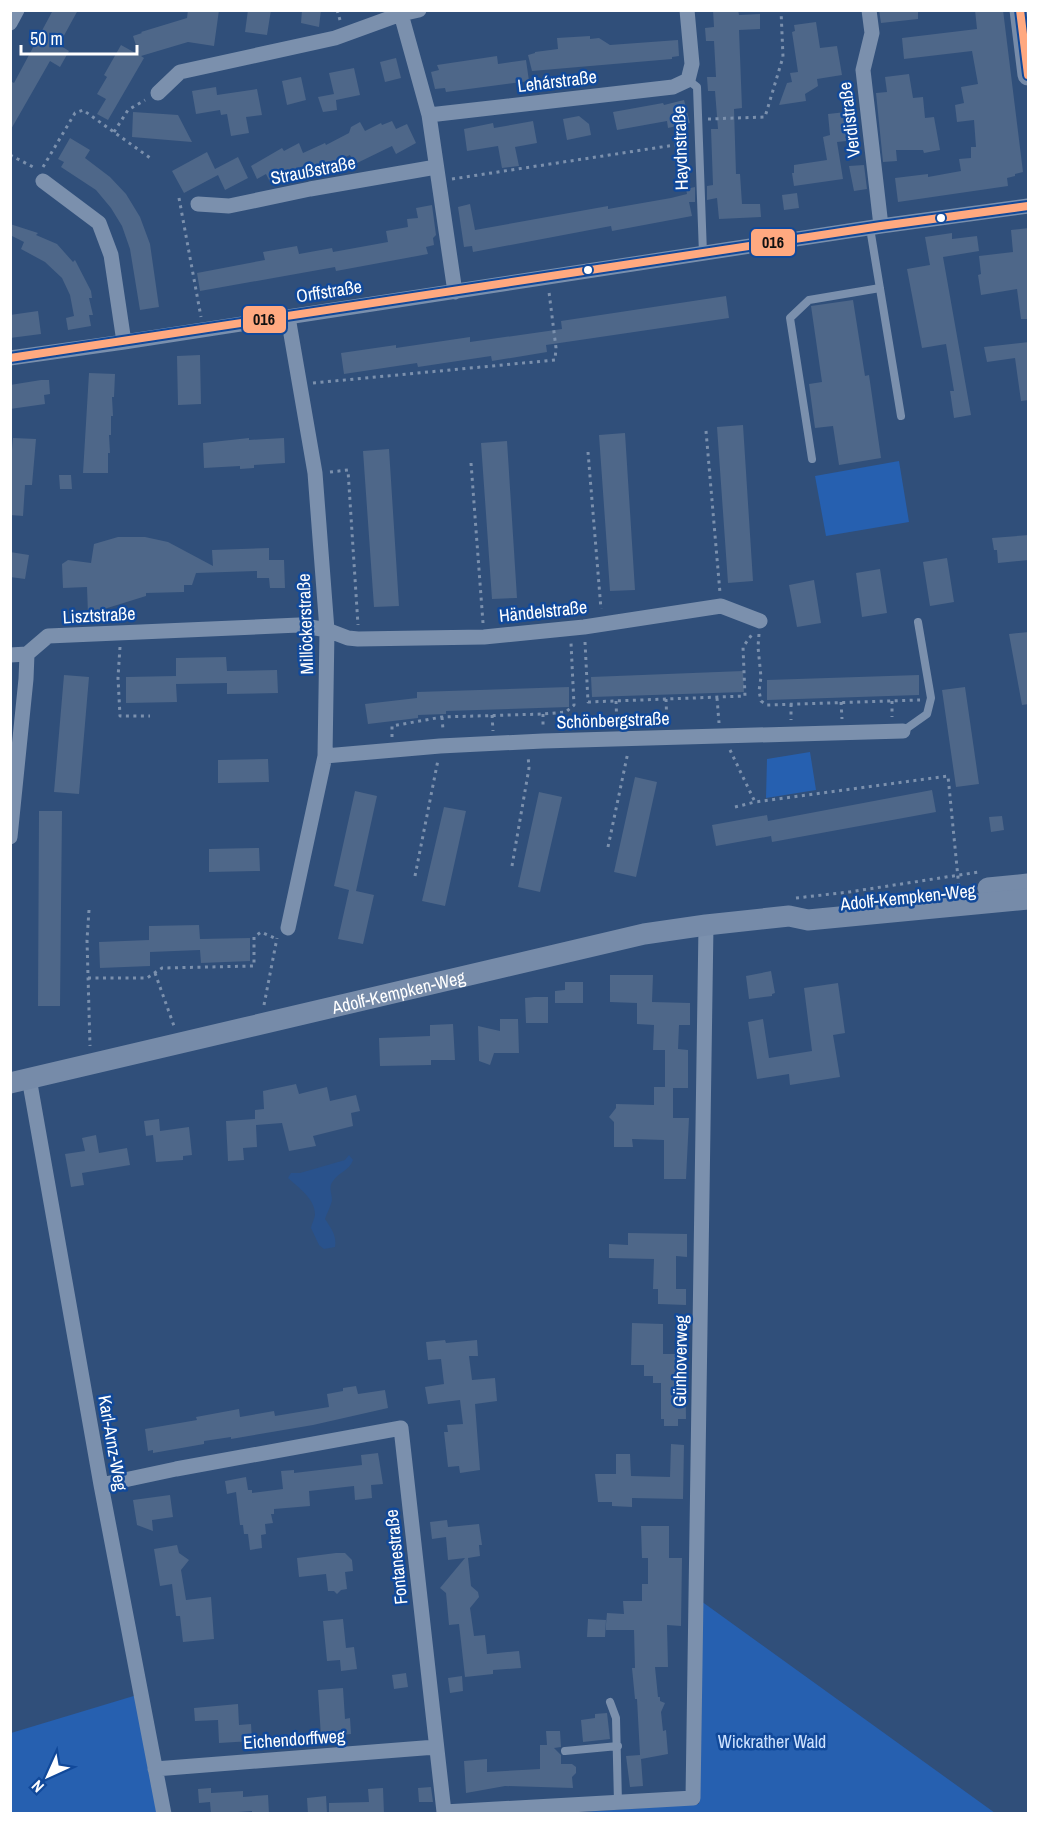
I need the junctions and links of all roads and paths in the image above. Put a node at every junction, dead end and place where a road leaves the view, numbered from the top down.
1 (17, 10) edge
2 (419, 10) edge
3 (687, 10) edge
4 (781, 10) edge
5 (869, 10) edge
6 (1020, 10) edge
7 (401, 14) junction
8 (10, 23) edge
9 (1029, 75) edge
10 (688, 80) junction
11 (158, 93) joint
12 (429, 116) junction
13 (698, 120) junction
14 (114, 132) junction
15 (699, 142) junction
16 (10, 155) edge
17 (153, 160) dead end
18 (437, 174) junction
19 (39, 175) junction
20 (179, 198) dead end
21 (198, 204) dead end
22 (1029, 206) edge
23 (876, 227) junction
24 (703, 254) junction
25 (547, 278) junction
26 (880, 288) junction
27 (455, 292) junction
28 (288, 317) junction
29 (203, 330) junction
30 (124, 342) junction
31 (10, 358) edge
32 (300, 384) junction
33 (901, 416) dead end
34 (706, 431) dead end
35 (588, 452) dead end
36 (812, 459) dead end
37 (471, 463) dead end
38 (315, 473) junction
39 (721, 606) junction
40 (760, 621) junction
41 (918, 622) dead end
42 (602, 624) junction
43 (577, 627) junction
44 (327, 630) junction
45 (122, 633) junction
46 (484, 637) junction
47 (358, 639) junction
48 (27, 654) junction
49 (10, 655) edge
50 (717, 698) junction
51 (666, 699) junction
52 (930, 700) junction
53 (616, 701) junction
54 (150, 716) dead end
55 (903, 731) joint
56 (719, 736) junction
57 (624, 738) junction
58 (668, 738) junction
59 (527, 742) junction
60 (440, 747) junction
61 (393, 751) junction
62 (325, 756) junction
63 (755, 802) junction
64 (735, 807) dead end
65 (11, 830) edge
66 (10, 837) edge
67 (608, 847) dead end
68 (512, 866) dead end
69 (415, 876) dead end
70 (1029, 884) edge
71 (960, 891) junction
72 (1029, 899) edge
73 (89, 910) dead end
74 (789, 916) junction
75 (706, 925) junction
76 (282, 934) junction
77 (155, 973) junction
78 (88, 978) junction
79 (260, 1024) junction
80 (174, 1026) dead end
81 (90, 1064) junction
82 (20, 1080) edge
83 (100, 1485) junction
84 (610, 1702) dead end
85 (618, 1746) junction
86 (436, 1747) junction
87 (564, 1751) dead end
88 (155, 1769) junction
89 (693, 1798) joint
90 (618, 1803) junction
91 (164, 1814) edge

1 - 8 street
2 - 7 street
3 - 10 street, Haydnstraße
4 - 13 path
5 - 23 street, Verdistraße
6 - 9 main road
7 - 11 street
7 - 12 street
10 - 12 street, Lehárstraße
10 - 13 lane, Haydnstraße
11 - 14 path
12 - 18 street
13 - 15 lane, Haydnstraße
14 - 17 path
14 - 19 path
15 - 18 path
15 - 24 lane, Haydnstraße
16 - 19 path
18 - 21 street, Straußstraße
18 - 27 street
19 - 30 street
20 - 29 path
22 - 23 street, Orffstraße
23 - 24 street, Orffstraße
23 - 26 lane
24 - 25 street, Orffstraße
25 - 27 street, Orffstraße
25 - 32 path
26 - 33 lane
26 - 36 lane
27 - 28 street, Orffstraße
28 - 29 street, Orffstraße
28 - 32 street, Millöckerstraße
29 - 30 street, Orffstraße
30 - 31 street, Orffstraße
32 - 38 street, Millöckerstraße
34 - 39 path
35 - 42 path
37 - 46 path
38 - 44 street, Millöckerstraße
38 - 47 path
39 - 40 street, Händelstraße
39 - 42 street, Händelstraße
40 - 50 path
40 - 52 path
41 - 52 lane
42 - 43 street, Händelstraße
43 - 46 street, Händelstraße
43 - 53 path
43 - 61 path
44 - 45 street, Lisztstraße
44 - 47 street, Händelstraße
44 - 62 street, Millöckerstraße
45 - 48 street, Lisztstraße
45 - 54 path
46 - 47 street, Händelstraße
48 - 49 street
48 - 65 street
50 - 51 path
50 - 56 path
51 - 53 path
51 - 58 path
52 - 55 lane
53 - 57 path
55 - 56 street, Schönbergstraße
56 - 58 street, Schönbergstraße
56 - 63 path
57 - 58 street, Schönbergstraße
57 - 59 street, Schönbergstraße
57 - 67 path
59 - 60 street, Schönbergstraße
59 - 68 path
60 - 61 street, Schönbergstraße
60 - 69 path
61 - 62 street, Schönbergstraße
62 - 76 street, Millöckerstraße
63 - 64 path
63 - 71 path
65 - 66 street
70 - 71 main road, Adolf-Kempken-Weg
71 - 74 main road, Adolf-Kempken-Weg
72 - 74 main road, Adolf-Kempken-Weg
73 - 78 path
74 - 75 main road, Adolf-Kempken-Weg
75 - 79 main road, Adolf-Kempken-Weg
75 - 89 street, Günhoverweg
76 - 77 path
76 - 79 path
77 - 78 path
77 - 80 path
78 - 81 path
79 - 81 main road, Adolf-Kempken-Weg
81 - 82 main road, Adolf-Kempken-Weg
82 - 83 street, Karl-Arnz-Weg
83 - 86 street, Fontanestraße
83 - 88 street, Karl-Arnz-Weg
84 - 85 lane
85 - 87 lane
85 - 90 lane
86 - 88 street, Eichendorffweg
86 - 90 street, Fontanestraße
88 - 91 street, Karl-Arnz-Weg
89 - 90 street, Fontanestraße

